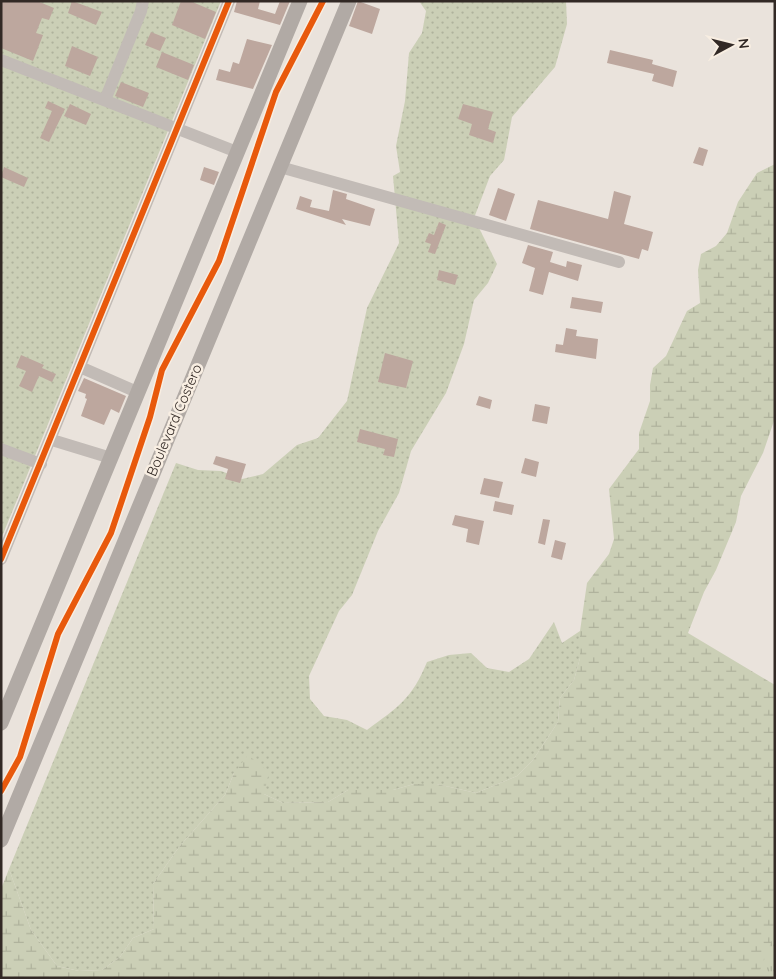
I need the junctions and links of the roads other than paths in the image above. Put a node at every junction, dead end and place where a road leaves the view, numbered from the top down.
1 (143, 1) edge
2 (229, 1) edge
3 (300, 1) edge
4 (349, 1) edge
5 (1, 60) edge
6 (105, 100) junction
7 (176, 128) junction
8 (237, 152) junction
9 (280, 167) junction
10 (618, 262) dead end
11 (80, 367) junction
12 (137, 392) junction
13 (52, 440) junction
14 (1, 449) edge
15 (111, 458) junction
16 (41, 464) junction
17 (1, 559) edge
18 (1, 722) edge
19 (1, 840) edge

1 - 6 street
2 - 7 street
3 - 8 main road
4 - 9 main road, Boulevard Costero
5 - 6 street
6 - 7 street
7 - 8 street
7 - 11 street
8 - 12 main road
9 - 10 street
9 - 19 main road, Boulevard Costero
11 - 12 street
11 - 13 street
12 - 15 main road
13 - 15 street
13 - 16 street
14 - 16 street
15 - 18 main road
16 - 17 street

